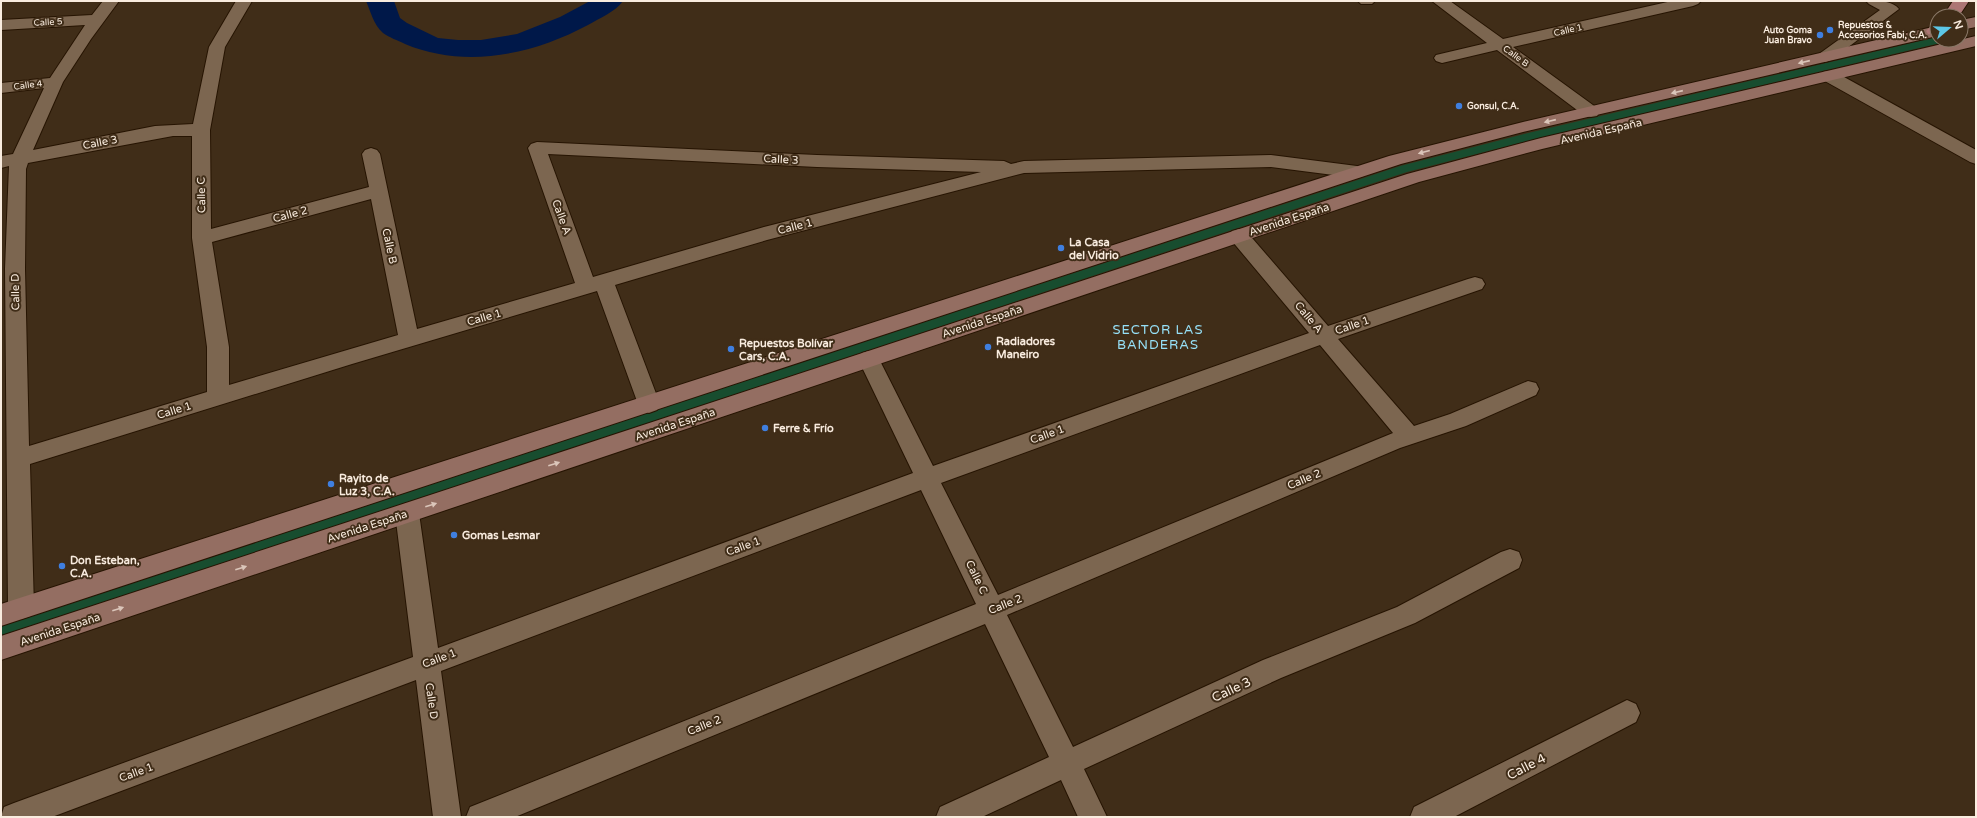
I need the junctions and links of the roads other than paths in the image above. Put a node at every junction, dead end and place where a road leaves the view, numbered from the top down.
1 (111, 1) edge
2 (244, 1) edge
3 (1440, 1) edge
4 (1693, 1) edge
5 (1874, 1) edge
6 (96, 20) junction
7 (1, 26) edge
8 (1929, 32) edge
9 (1976, 41) edge
10 (1500, 45) junction
11 (1442, 58) dead end
12 (1827, 67) junction
13 (55, 82) junction
14 (1, 88) edge
15 (1591, 112) junction
16 (201, 130) junction
17 (537, 148) joint
18 (371, 154) dead end
19 (1976, 158) edge
20 (11, 160) edge
21 (1024, 167) junction
22 (1357, 172) junction
23 (378, 190) junction
24 (1239, 236) junction
25 (202, 238) junction
26 (595, 284) junction
27 (1475, 284) dead end
28 (1324, 335) junction
29 (409, 339) junction
30 (869, 359) junction
31 (1528, 389) dead end
32 (218, 396) junction
33 (648, 404) junction
34 (1410, 436) junction
35 (19, 458) junction
36 (928, 478) junction
37 (407, 513) junction
38 (1510, 560) dead end
39 (21, 608) junction
40 (992, 609) junction
41 (1, 615) edge
42 (1, 648) edge
43 (427, 663) junction
44 (1628, 713) dead end
45 (1068, 764) junction
46 (14, 817) edge
47 (447, 817) edge
48 (480, 817) edge
49 (950, 817) edge
50 (1094, 817) edge
51 (1424, 817) edge

1 - 6 street, Calle D
2 - 16 street, Calle C
3 - 10 street, Calle B
4 - 10 street, Calle 1
5 - 12 street, Avenida España
6 - 7 street, Calle 5
6 - 13 street, Calle D
8 - 12 main road, Avenida España
9 - 12 main road, Avenida España
10 - 11 street, Calle 1
10 - 15 street, Calle B
12 -> 15 main road, Avenida España
12 - 19 street
12 - 24 main road, Avenida España
13 - 14 street, Calle 4
13 - 20 street, Calle D
15 -> 22 main road, Avenida España
16 - 20 street, Calle 3
16 - 25 street, Calle C
17 - 21 street, Calle 3
17 - 26 street, Calle A
18 - 23 street, Calle B
20 - 35 street, Calle D
21 - 22 street, Calle 1
21 - 26 street, Calle 1
22 - 33 main road, Avenida España
23 - 25 street, Calle 2
23 - 29 street, Calle B
24 - 28 street, Calle A
24 - 30 main road, Avenida España
25 - 32 street, Calle C
26 - 29 street, Calle 1
26 - 33 street, Calle A
27 - 28 street, Calle 1
28 - 34 street, Calle A
28 - 36 street, Calle 1
29 - 32 street, Calle 1
30 - 36 street, Calle C
37 -> 30 main road, Avenida España
31 - 34 street, Calle 2
32 - 35 street, Calle 1
33 - 39 main road, Avenida España
34 - 40 street, Calle 2
35 - 39 street, Calle D
36 - 40 street, Calle C
36 - 43 street, Calle 1
42 -> 37 main road, Avenida España
37 - 43 street, Calle D
38 - 45 street, Calle 3
39 - 41 main road, Avenida España
40 - 45 street, Calle C
40 - 48 street, Calle 2
43 - 46 street, Calle 1
43 - 47 street, Calle D
44 - 51 street, Calle 4
45 - 49 street, Calle 3
45 - 50 street, Calle C

